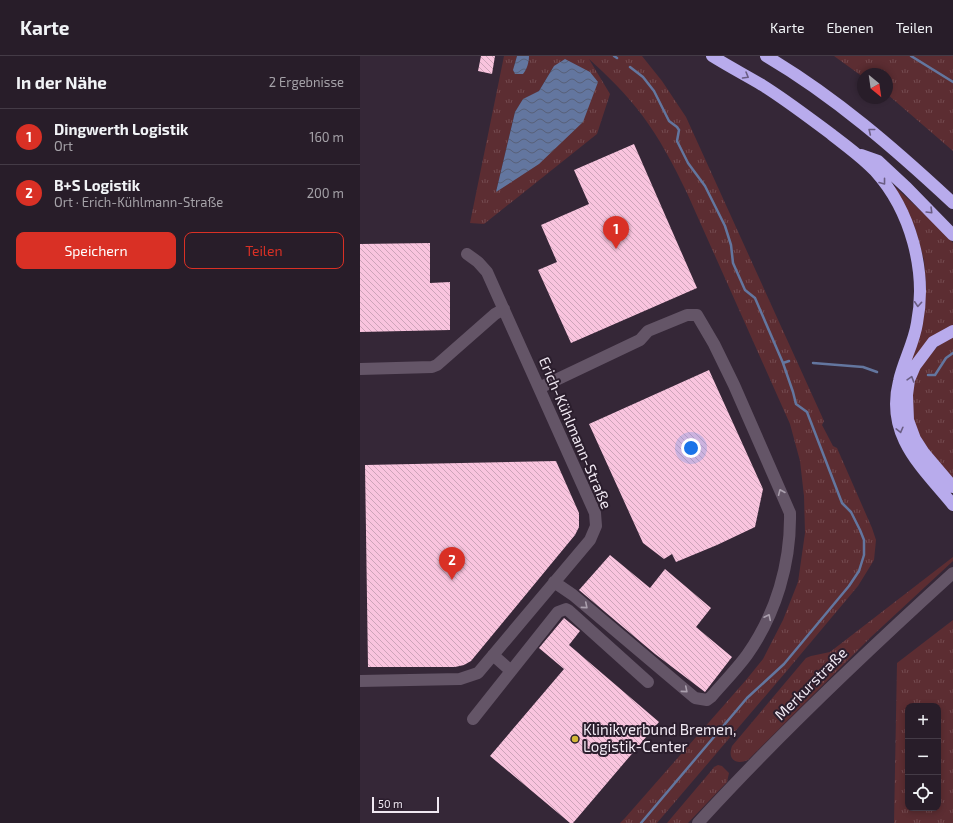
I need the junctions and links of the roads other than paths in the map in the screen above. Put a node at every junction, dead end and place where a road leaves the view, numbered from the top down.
1 (712, 56) edge
2 (766, 56) edge
3 (856, 154) junction
4 (953, 203) edge
5 (953, 234) edge
6 (466, 254) dead end
7 (504, 309) junction
8 (953, 331) edge
9 (360, 370) edge
10 (539, 388) junction
11 (953, 487) edge
12 (953, 505) edge
13 (953, 573) edge
14 (554, 582) junction
15 (493, 654) junction
16 (511, 671) junction
17 (360, 681) edge
18 (648, 682) dead end
19 (473, 719) dead end
20 (698, 823) edge

1 -> 3 highway
4 -> 2 highway
3 -> 5 highway
3 -> 12 highway
6 - 7 street, Erich-Kühlmann-Straße
7 - 9 street
7 - 10 street, Erich-Kühlmann-Straße
11 -> 8 highway
10 - 14 street, Erich-Kühlmann-Straße
14 -> 10 street
13 - 20 street, Merkurstraße
14 - 15 street, Erich-Kühlmann-Straße
15 - 16 street
15 - 17 street, Erich-Kühlmann-Straße
16 - 18 street
16 - 19 street

